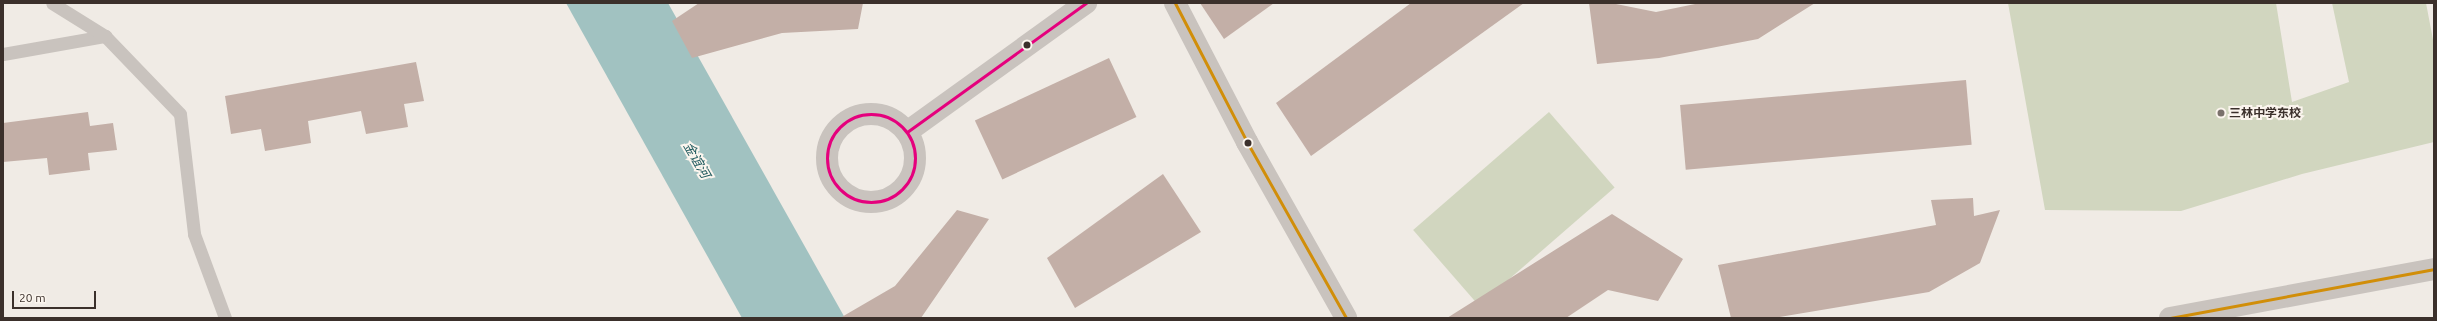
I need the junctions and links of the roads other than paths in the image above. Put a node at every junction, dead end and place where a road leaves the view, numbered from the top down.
1 (52, 3) edge
2 (1086, 3) edge
3 (1175, 3) edge
4 (105, 36) junction
5 (3, 54) edge
6 (907, 132) junction
7 (2434, 269) edge
8 (225, 318) edge
9 (1346, 318) edge
10 (2170, 318) edge

1 - 4 lane
2 - 6 street
3 - 9 street
4 - 5 lane
4 - 8 lane
6 - 6 street
7 - 10 street

